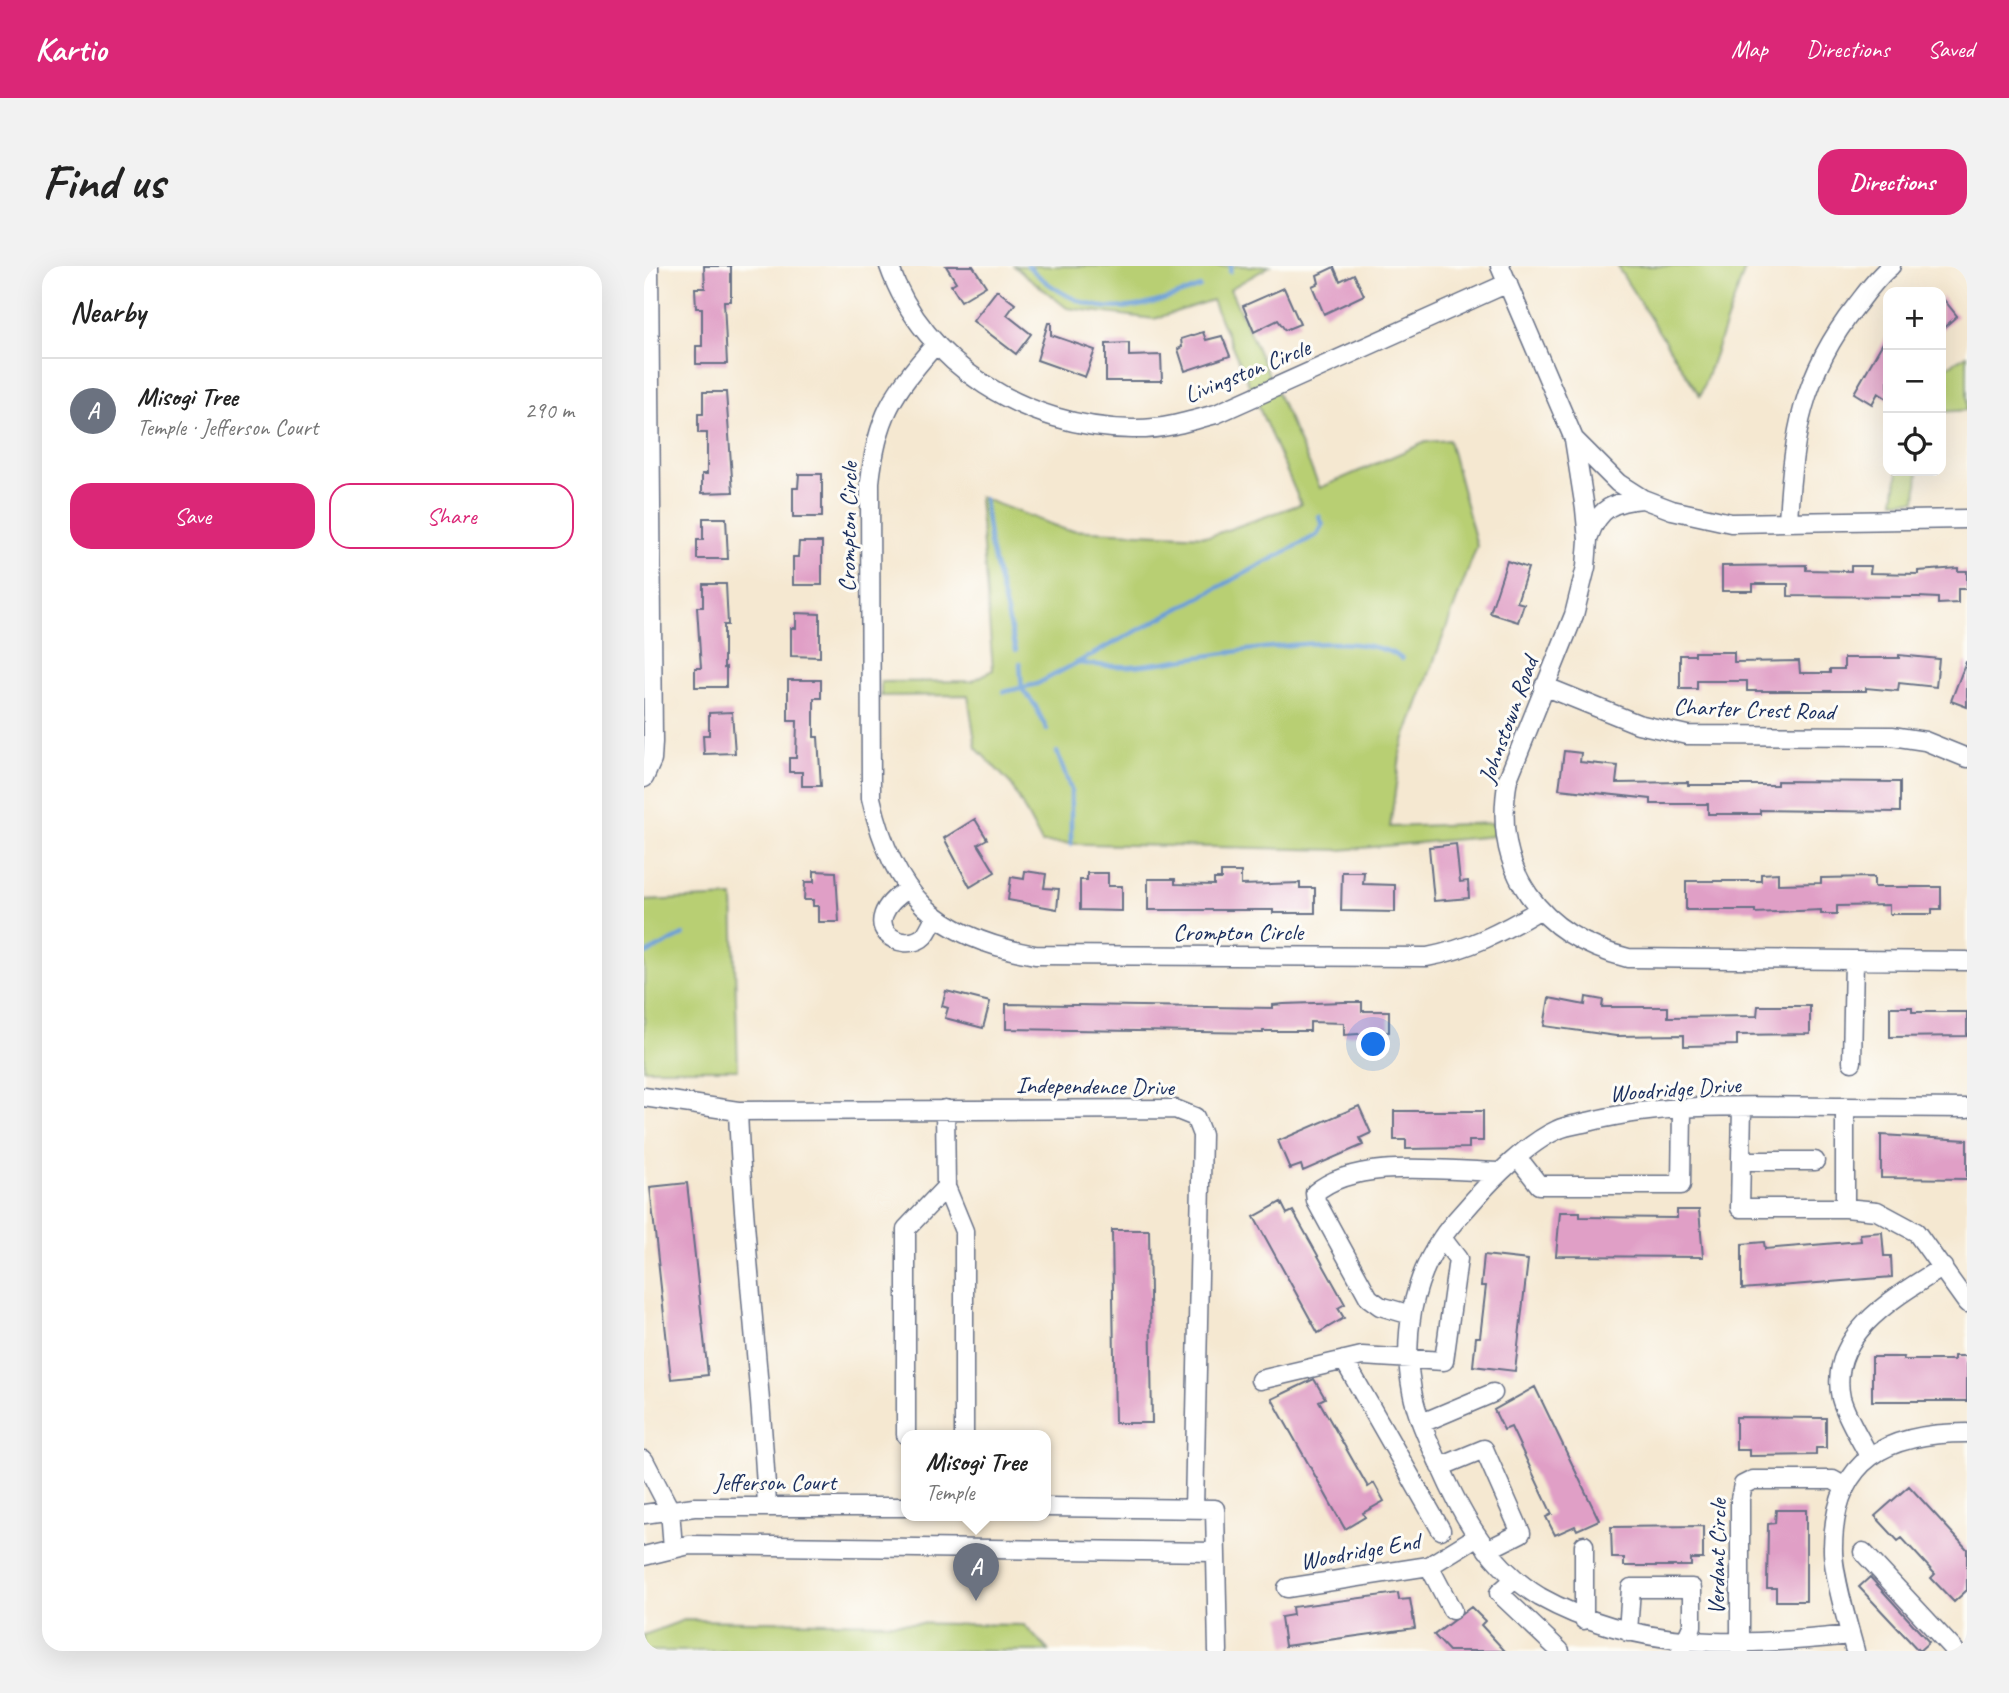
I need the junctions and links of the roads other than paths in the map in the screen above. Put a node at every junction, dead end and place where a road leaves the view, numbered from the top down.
1 (649, 266) edge
2 (889, 266) edge
3 (1500, 266) edge
4 (1891, 266) edge
5 (1508, 284) junction
6 (934, 345) junction
7 (647, 352) edge
8 (1574, 439) junction
9 (1643, 499) junction
10 (1967, 519) edge
11 (1788, 522) junction
12 (1588, 540) junction
13 (648, 569) edge
14 (1544, 686) junction
15 (1967, 758) edge
16 (644, 777) edge
17 (908, 889) junction
18 (1539, 910) junction
19 (936, 916) junction
20 (1854, 960) junction
21 (1967, 961) edge
22 (1852, 1062) dead end
23 (644, 1097) edge
24 (1742, 1107) junction
25 (1845, 1107) junction
26 (1967, 1108) edge
27 (946, 1109) junction
28 (1682, 1110) junction
29 (738, 1111) junction
30 (1518, 1158) junction
31 (1741, 1161) junction
32 (1815, 1161) dead end
33 (1498, 1172) junction
34 (946, 1187) junction
35 (1845, 1208) junction
36 (1442, 1238) junction
37 (1943, 1267) junction
38 (1967, 1303) edge
39 (1411, 1315) junction
40 (1409, 1357) junction
41 (1344, 1360) junction
42 (1260, 1380) dead end
43 (1493, 1392) dead end
44 (1422, 1423) junction
45 (906, 1430) edge
46 (964, 1430) edge
47 (1967, 1433) edge
48 (1869, 1456) junction
49 (644, 1460) edge
50 (1440, 1467) junction
51 (1845, 1487) junction
52 (1455, 1503) junction
53 (767, 1506) junction
54 (901, 1507) edge
55 (1051, 1507) edge
56 (1194, 1508) junction
57 (670, 1510) junction
58 (644, 1514) edge
59 (1481, 1543) junction
60 (1584, 1545) dead end
61 (673, 1548) junction
62 (1216, 1552) junction
63 (1863, 1552) dead end
64 (644, 1556) edge
65 (1429, 1566) junction
66 (1514, 1580) junction
67 (1287, 1588) dead end
68 (1452, 1610) dead end
69 (1584, 1620) junction
70 (1637, 1640) edge
71 (1853, 1643) edge
72 (1740, 1647) edge
73 (1682, 1648) edge
74 (1218, 1651) edge
75 (1560, 1651) edge
76 (1955, 1651) edge

1 - 7 street
2 - 6 street, Livingston Circle
3 - 5 street
4 - 11 street
5 - 6 street, Livingston Circle
5 - 8 street
6 - 17 street, Crompton Circle
7 - 13 street
8 - 9 street
8 - 12 street, Johnstown Road
9 - 11 street
9 - 12 street
10 - 11 street
12 - 14 street, Johnstown Road
13 - 16 street
14 - 15 street, Charter Crest Road
14 - 18 street, Johnstown Road
17 - 19 street, Crompton Circle
17 - 19 street
18 - 19 street, Crompton Circle
18 - 20 street, Johnstown Road
20 - 21 street, Johnstown Road
20 - 22 street
23 - 29 street, Independence Drive
24 - 25 street, Woodridge Drive
24 - 28 street, Woodridge Drive
24 - 31 street
25 - 26 street, Woodridge Drive
25 - 35 street
27 - 29 street, Independence Drive
27 - 34 street
27 - 56 street, Independence Drive
28 - 30 street, Woodridge Drive
28 - 30 street
29 - 53 street
30 - 33 street, Woodridge Drive
31 - 32 street
31 - 35 street
33 - 36 street, Woodridge Drive
33 - 39 street
34 - 45 street
34 - 46 street
35 - 37 street
36 - 39 street, Woodridge Drive
36 - 40 street
37 - 38 street
37 - 48 street
39 - 40 street, Woodridge Drive
40 - 41 street
40 - 44 street, Woodridge Drive
41 - 42 street
41 - 52 street
43 - 44 street
44 - 50 street, Woodridge Drive
47 - 48 street
48 - 51 street
49 - 57 street
50 - 52 street, Woodridge Drive
50 - 59 street, Woodridge End
51 - 71 street
51 - 72 street, Verdant Circle
52 - 59 street, Woodridge Drive
53 - 54 street, Jefferson Court
53 - 57 street, Jefferson Court
55 - 56 street
56 - 62 street
57 - 58 street, Jefferson Court
57 - 61 street
59 - 65 street, Woodridge End
59 - 66 street, Woodridge Drive
60 - 69 street
61 - 62 street
61 - 64 street
62 - 74 street
63 - 76 street
65 - 67 street, Woodridge End
65 - 68 street
66 - 69 street, Woodridge Drive
66 - 75 street
69 - 70 street, Woodridge Drive
70 - 73 street, Woodridge Drive
70 - 73 street
71 - 72 street, Woodridge Drive
72 - 73 street, Woodridge Drive

